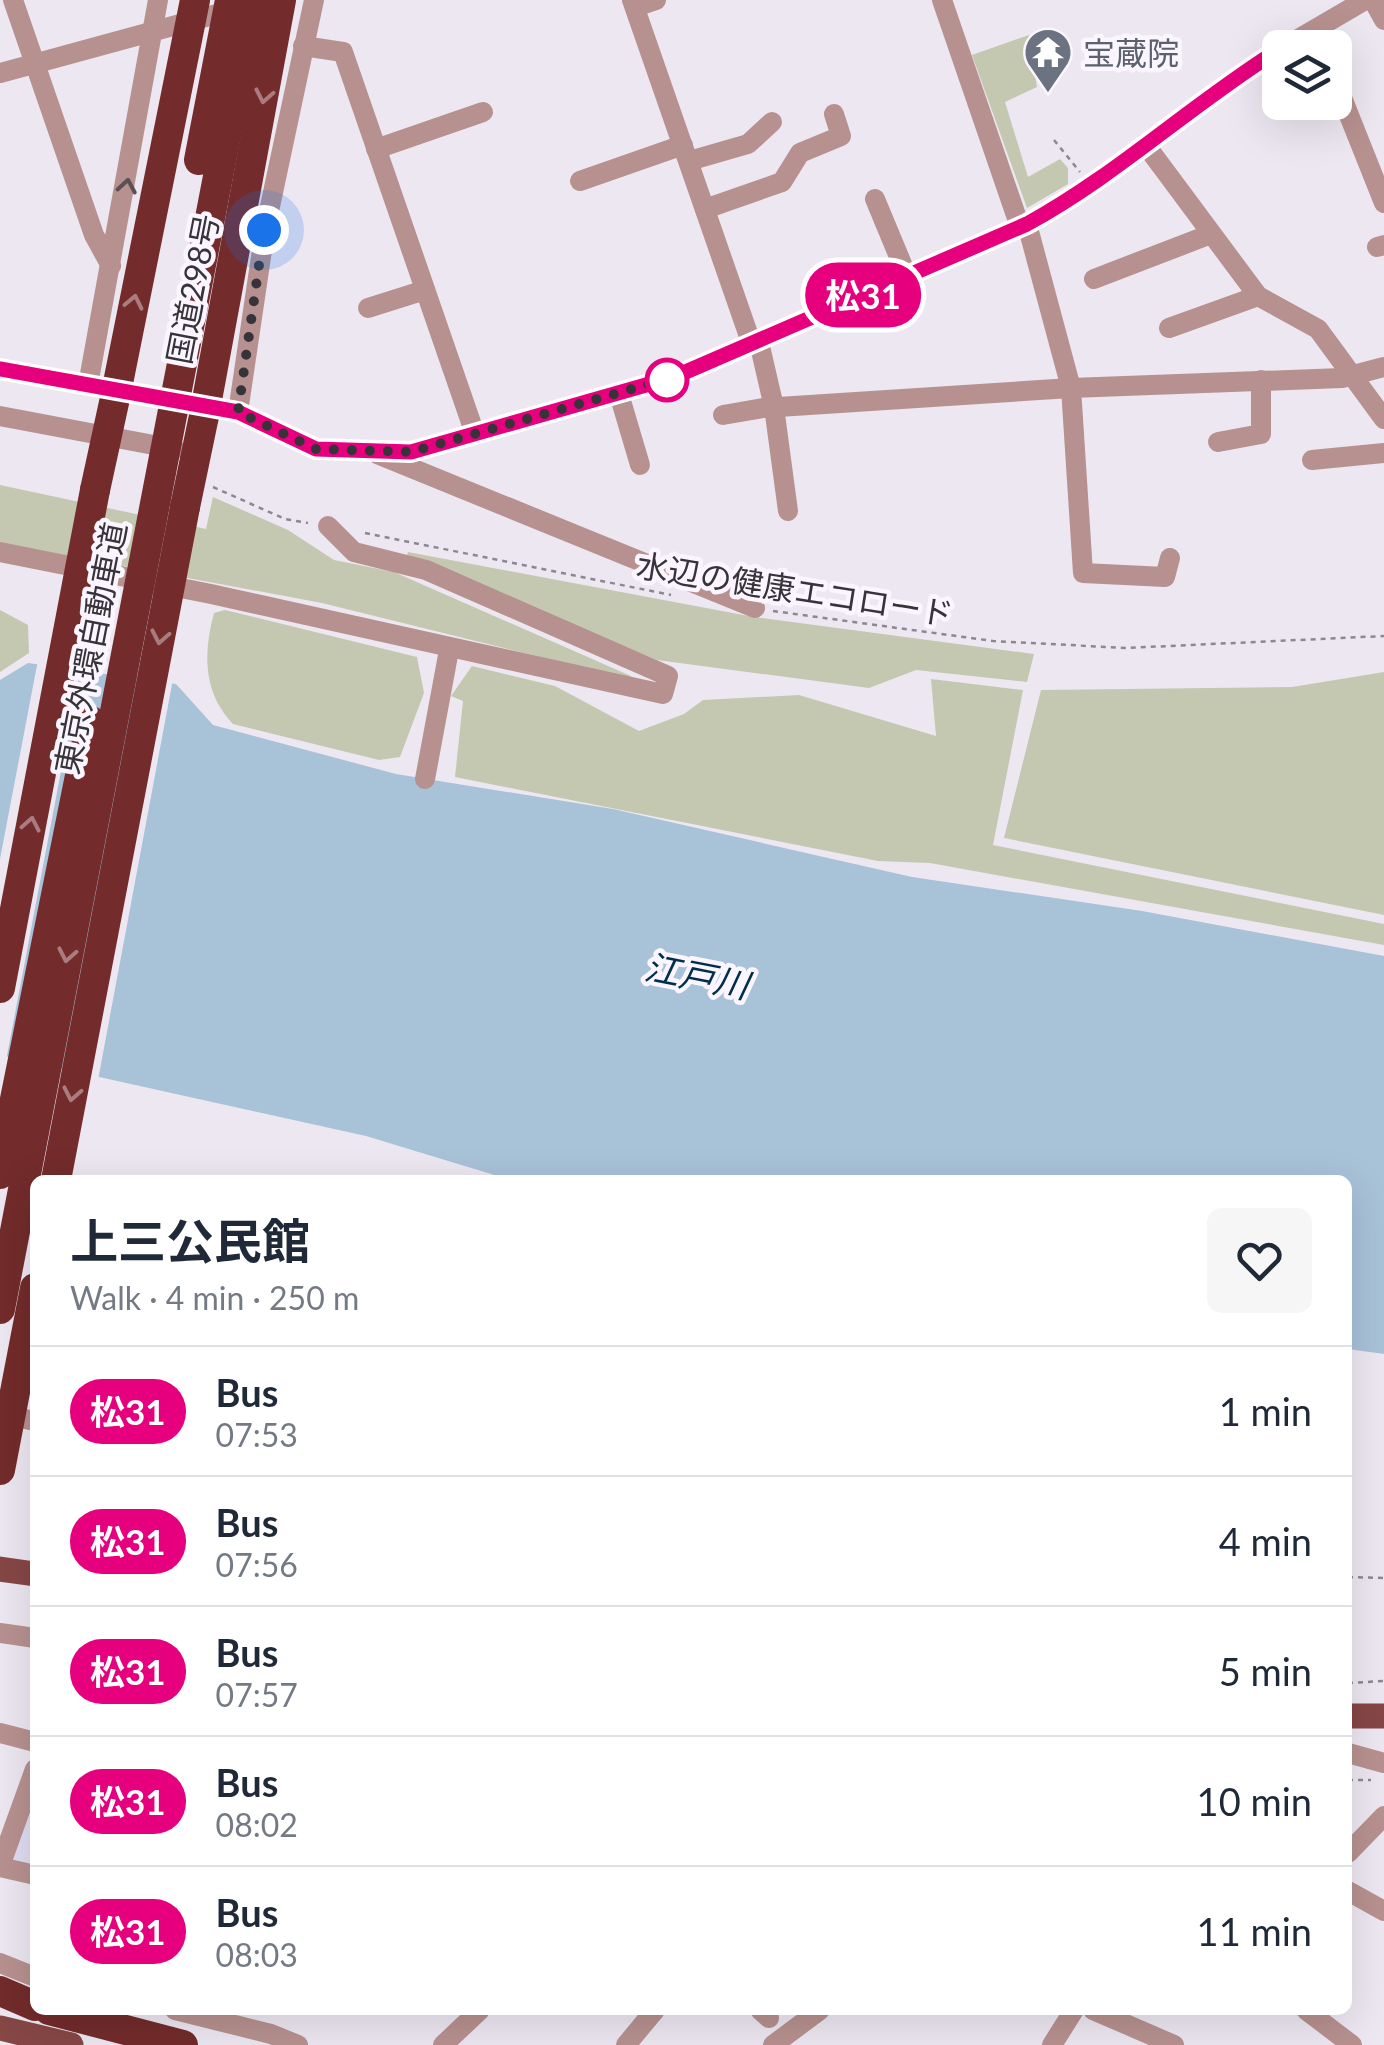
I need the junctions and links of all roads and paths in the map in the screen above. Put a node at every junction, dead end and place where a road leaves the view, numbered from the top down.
1 (13, 0) edge
2 (196, 0) edge
3 (230, 0) edge
4 (252, 0) edge
5 (267, 0) edge
6 (282, 0) edge
7 (314, 0) edge
8 (656, 0) edge
9 (942, 0) edge
10 (1365, 0) edge
11 (1373, 0) edge
12 (158, 1) edge
13 (633, 4) edge
14 (1384, 20) edge
15 (1327, 30) edge
16 (154, 32) junction
17 (303, 46) junction
18 (1262, 60) edge
19 (35, 62) junction
20 (0, 72) edge
21 (483, 112) dead end
22 (834, 114) dead end
23 (1351, 120) edge
24 (772, 122) dead end
25 (1054, 140) dead end
26 (1145, 144) junction
27 (376, 148) junction
28 (686, 153) junction
29 (580, 181) dead end
30 (1090, 185) junction
31 (875, 199) dead end
32 (1384, 203) edge
33 (704, 209) junction
34 (1024, 225) junction
35 (1211, 234) junction
36 (111, 266) junction
37 (907, 276) junction
38 (1094, 279) dead end
39 (425, 290) junction
40 (1258, 296) junction
41 (368, 308) dead end
42 (1169, 328) dead end
43 (756, 344) junction
44 (1384, 367) edge
45 (0, 369) edge
46 (1354, 376) junction
47 (1262, 380) junction
48 (1071, 388) junction
49 (101, 391) junction
50 (619, 394) junction
51 (774, 408) junction
52 (238, 412) junction
53 (0, 416) edge
54 (722, 416) dead end
55 (1384, 419) edge
56 (475, 434) junction
57 (106, 436) junction
58 (1218, 442) dead end
59 (197, 453) junction
60 (375, 453) junction
61 (1384, 454) edge
62 (1312, 460) dead end
63 (640, 465) dead end
64 (212, 487) dead end
65 (788, 512) dead end
66 (328, 526) joint
67 (366, 534) dead end
68 (0, 552) edge
69 (1170, 558) dead end
70 (676, 596) dead end
71 (754, 608) joint
72 (1384, 636) edge
73 (450, 650) junction
74 (425, 778) dead end
75 (0, 988) edge
76 (0, 1174) edge
77 (57, 1175) edge
78 (0, 1310) edge
79 (30, 1314) edge
80 (0, 1414) edge
81 (30, 1420) edge
82 (0, 1470) edge
83 (0, 1568) edge
84 (30, 1573) edge
85 (1352, 1577) edge
86 (1384, 1578) edge
87 (0, 1633) edge
88 (30, 1637) edge
89 (1384, 1681) edge
90 (1352, 1683) edge
91 (1352, 1716) edge
92 (1384, 1716) edge
93 (0, 1733) edge
94 (30, 1741) edge
95 (1352, 1754) edge
96 (1384, 1762) edge
97 (1352, 1780) edge
98 (1384, 1781) edge
99 (30, 1783) edge
100 (1384, 1816) edge
101 (1352, 1849) edge
102 (0, 1866) edge
103 (30, 1874) edge
104 (1352, 1894) edge
105 (1384, 1911) edge
106 (0, 1963) edge
107 (30, 1974) edge
108 (0, 1991) edge
109 (30, 2004) edge
110 (68, 2015) edge
111 (198, 2015) edge
112 (475, 2015) edge
113 (651, 2015) edge
114 (813, 2015) edge
115 (1071, 2015) edge
116 (1105, 2015) edge
117 (1313, 2015) edge
118 (0, 2028) edge
119 (0, 2042) edge
120 (10, 2045) edge
121 (71, 2045) edge
122 (183, 2045) edge
123 (298, 2045) edge
124 (444, 2045) edge
125 (626, 2045) edge
126 (773, 2045) edge
127 (1052, 2045) edge
128 (1174, 2045) edge
129 (1352, 2045) edge

1 - 19 street
49 -> 2 highway, 国道298号, bridge
3 - 76 highway, 東京外環自動車道, bridge
4 -> 78 highway, 東京外環自動車道, bridge
5 - 16 street
6 -> 59 highway, 国道298号, bridge
7 - 17 street
8 - 13 street
9 - 34 street
10 - 15 street
11 - 14 street
12 - 16 street
13 - 28 street
16 - 19 street
36 -> 16 street
17 - 27 street
17 - 52 street
18 - 26 street
19 - 20 street
19 - 36 street
21 - 27 street
22 - 33 street
23 - 32 street
24 - 28 street
25 - 30 path
26 - 30 street
26 - 35 street
27 - 39 street
28 - 29 street
28 - 33 street
30 - 34 street
31 - 37 street
33 - 43 street
34 - 37 street
34 - 48 street
35 - 38 street
35 - 40 street
36 - 49 street
37 - 43 street
39 - 41 street
39 - 56 street
40 - 42 street
40 - 46 street
43 - 50 street
43 - 51 street
44 - 46 street
45 - 49 street
46 - 47 street
46 - 55 street
47 - 48 street
47 - 58 street
48 - 51 street
48 - 69 street
49 - 52 street
49 - 57 highway, 国道298号
50 - 56 street
50 - 63 street
51 - 54 street
51 - 65 street
52 - 60 street
53 - 57 street
56 - 60 street
57 - 59 street
75 -> 57 highway, 国道298号, bridge
59 -> 77 highway, 国道298号, bridge
60 - 71 street
61 - 62 street
64 - 66 path
66 - 73 street
67 - 70 path, 水辺の健康エコロード
68 - 73 street
71 - 72 path, 水辺の健康エコロード
73 - 74 street
79 - 82 highway, bridge
80 - 81 street
83 - 84 main road
85 - 86 path
87 - 88 street
89 - 90 path
91 - 92 main road
93 - 94 street
95 - 96 street
97 - 98 path
99 - 102 street
100 - 101 street
102 - 103 street
104 - 105 street
106 - 107 street
108 - 109 highway
110 - 122 highway
111 - 123 street
112 - 124 street
113 - 125 street
114 - 126 street
115 - 127 street
116 - 128 street
117 - 129 street
118 - 121 main road
119 - 120 main road

